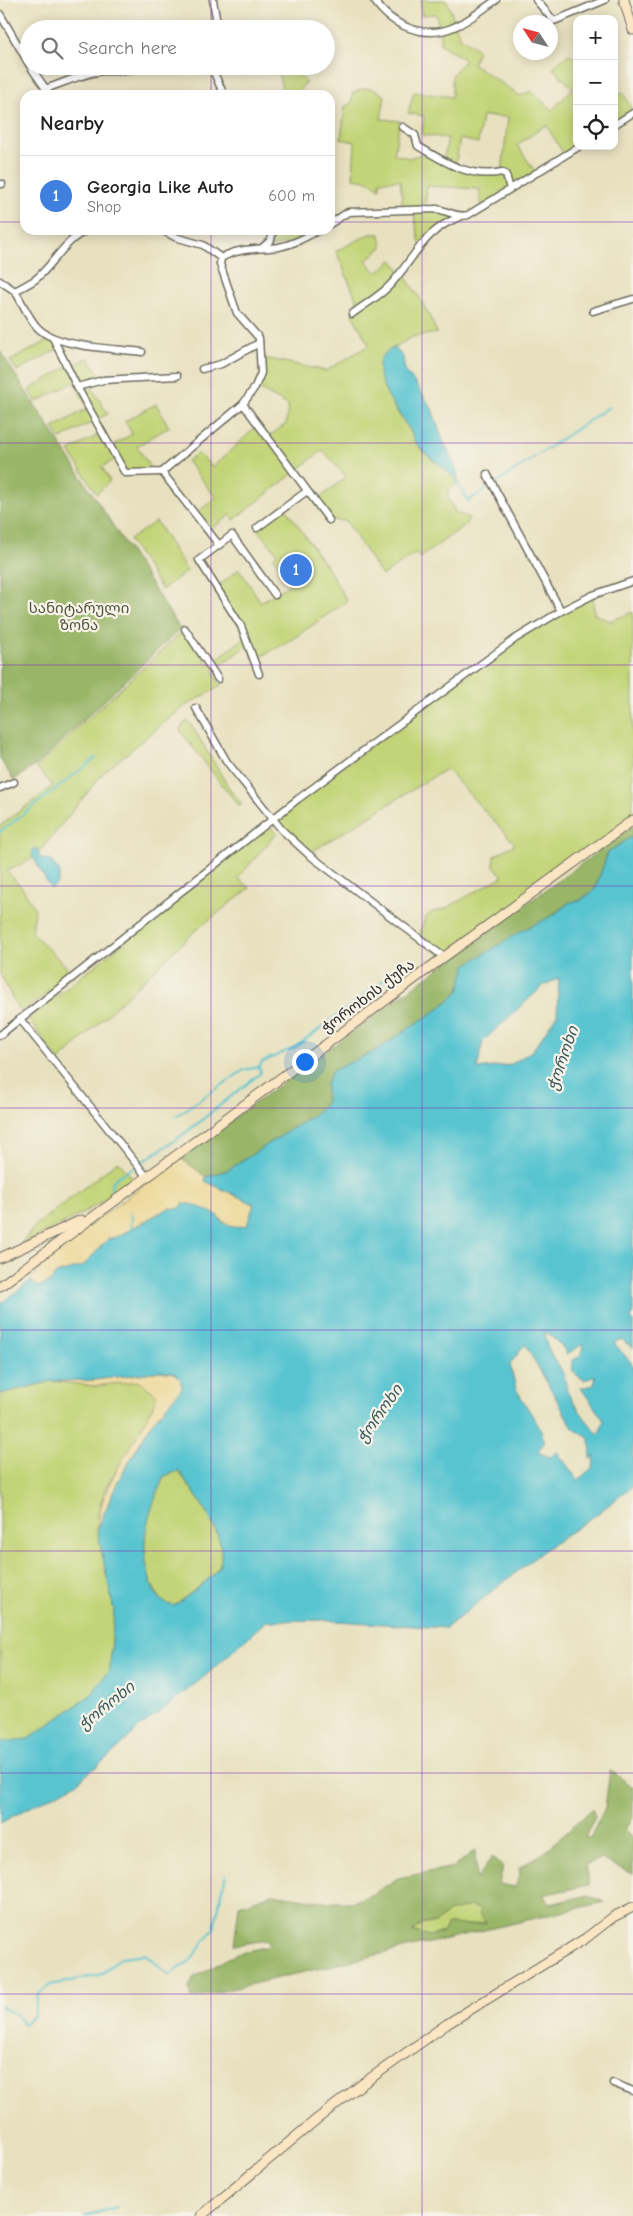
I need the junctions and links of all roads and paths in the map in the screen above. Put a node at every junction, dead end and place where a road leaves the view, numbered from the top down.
1 (213, 0) edge
2 (374, 0) edge
3 (496, 0) edge
4 (536, 0) edge
5 (605, 0) edge
6 (624, 0) edge
7 (0, 14) edge
8 (216, 20) edge
9 (633, 30) edge
10 (20, 48) edge
11 (37, 75) edge
12 (87, 75) edge
13 (215, 75) edge
14 (47, 90) edge
15 (53, 90) edge
16 (222, 90) edge
17 (633, 113) edge
18 (618, 122) edge
19 (403, 127) dead end
20 (573, 150) edge
21 (510, 189) junction
22 (460, 217) junction
23 (335, 221) edge
24 (79, 235) edge
25 (171, 235) edge
26 (272, 235) edge
27 (310, 235) edge
28 (262, 248) junction
29 (221, 258) junction
30 (0, 281) edge
31 (15, 290) junction
32 (633, 299) edge
33 (593, 311) dead end
34 (352, 314) dead end
35 (53, 338) junction
36 (259, 343) junction
37 (142, 352) dead end
38 (202, 369) dead end
39 (177, 376) dead end
40 (77, 387) junction
41 (244, 404) junction
42 (162, 472) junction
43 (487, 474) dead end
44 (307, 491) junction
45 (329, 520) dead end
46 (257, 528) dead end
47 (219, 545) junction
48 (633, 581) edge
49 (275, 594) dead end
50 (561, 611) junction
51 (185, 629) dead end
52 (259, 674) dead end
53 (218, 679) dead end
54 (196, 708) dead end
55 (14, 782) dead end
56 (0, 788) edge
57 (273, 819) junction
58 (633, 820) edge
59 (444, 957) junction
60 (20, 1019) junction
61 (0, 1035) edge
62 (147, 1177) junction
63 (118, 1198) junction
64 (0, 1258) edge
65 (0, 1286) edge
66 (633, 1907) edge
67 (613, 2083) dead end
68 (633, 2091) edge
69 (201, 2216) edge

1 - 8 street
2 - 3 street
4 - 5 street
6 - 9 street
7 - 10 street
11 - 14 street
12 - 15 street
13 - 16 street
17 - 18 street
19 - 21 street
20 - 21 street
21 - 22 street
22 - 23 street
22 - 34 street
24 - 31 street
25 - 29 street
26 - 28 street
27 - 28 street
28 - 29 street
29 - 36 street
30 - 31 street
31 - 35 street
32 - 33 street
35 - 37 street
35 - 40 street
36 - 38 street
36 - 41 street
39 - 40 street
40 - 42 street
41 - 42 street
41 - 44 street
42 - 47 street
43 - 50 street
44 - 45 street
44 - 46 street
47 - 49 street
47 - 52 street
48 - 50 street
50 - 57 street
51 - 53 street
54 - 57 street
55 - 56 street
57 - 59 street
57 - 60 street
58 - 59 street, ჭოროხის ქუჩა
59 - 62 street, ჭოროხის ქუჩა
60 - 61 street
60 - 62 street
62 - 63 street, ჭოროხის ქუჩა
63 - 64 street
63 - 65 street, ჭოროხის ქუჩა
66 - 69 street
67 - 68 street

